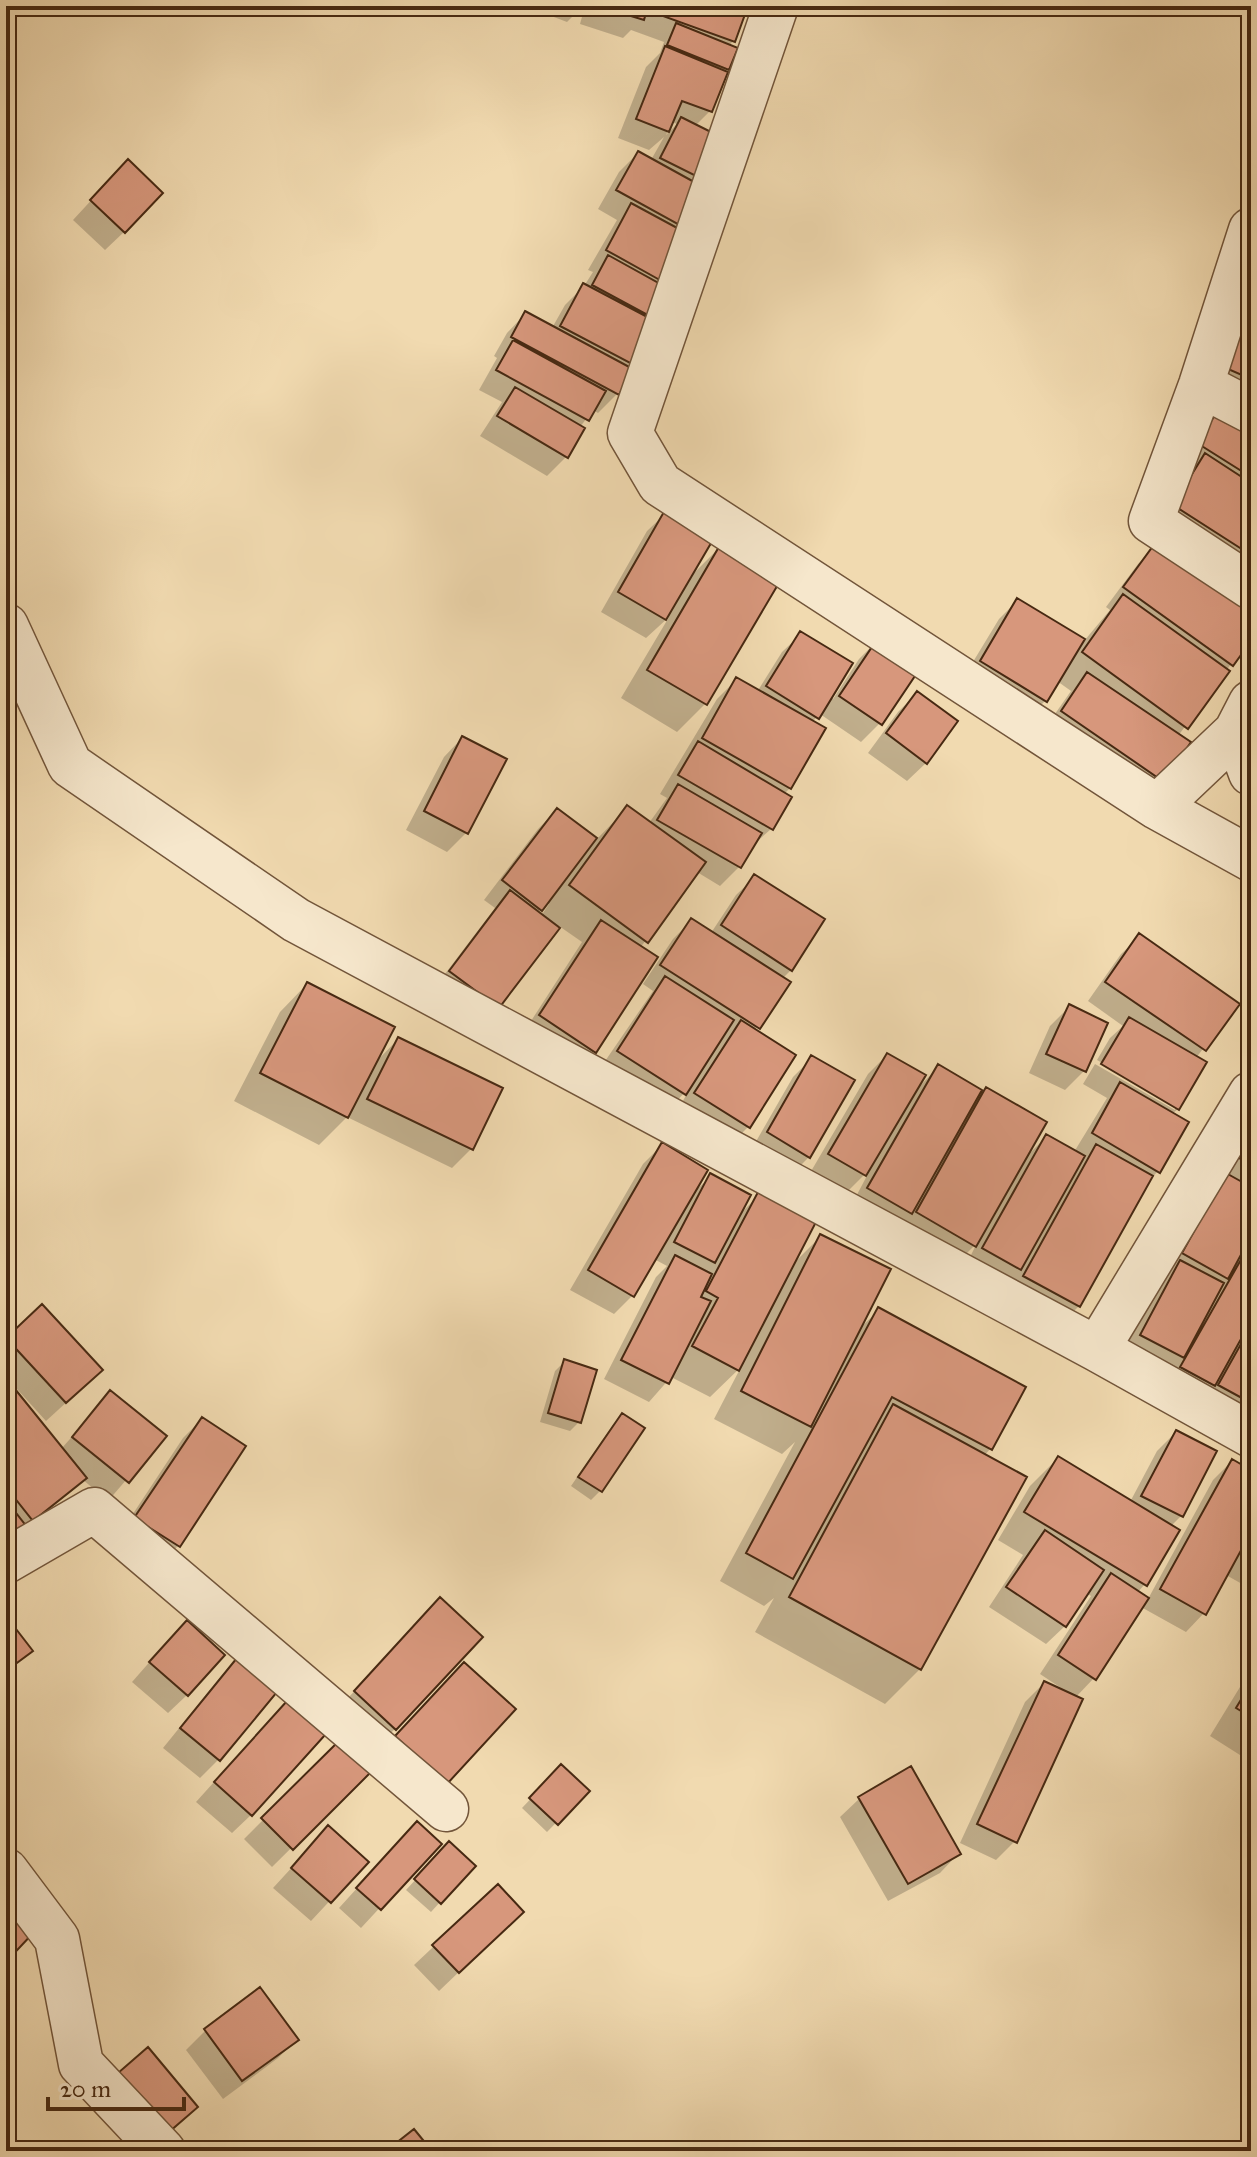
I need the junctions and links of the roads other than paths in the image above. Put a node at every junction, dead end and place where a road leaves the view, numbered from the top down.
1 (776, 6) edge
2 (1251, 230) edge
3 (1201, 385) junction
4 (1251, 411) edge
5 (1251, 587) edge
6 (6, 626) edge
7 (1243, 718) edge
8 (1251, 773) edge
9 (1157, 807) junction
10 (1251, 859) edge
11 (1251, 1094) edge
12 (1097, 1349) junction
13 (1251, 1435) edge
14 (6, 1561) edge
15 (446, 1809) dead end
16 (6, 1871) edge
17 (163, 2151) edge

1 - 9 street
2 - 3 street
3 - 4 street
3 - 5 street
6 - 12 street
7 - 8 street
7 - 9 street
9 - 10 street
11 - 12 street
12 - 13 street
14 - 15 street
16 - 17 street

